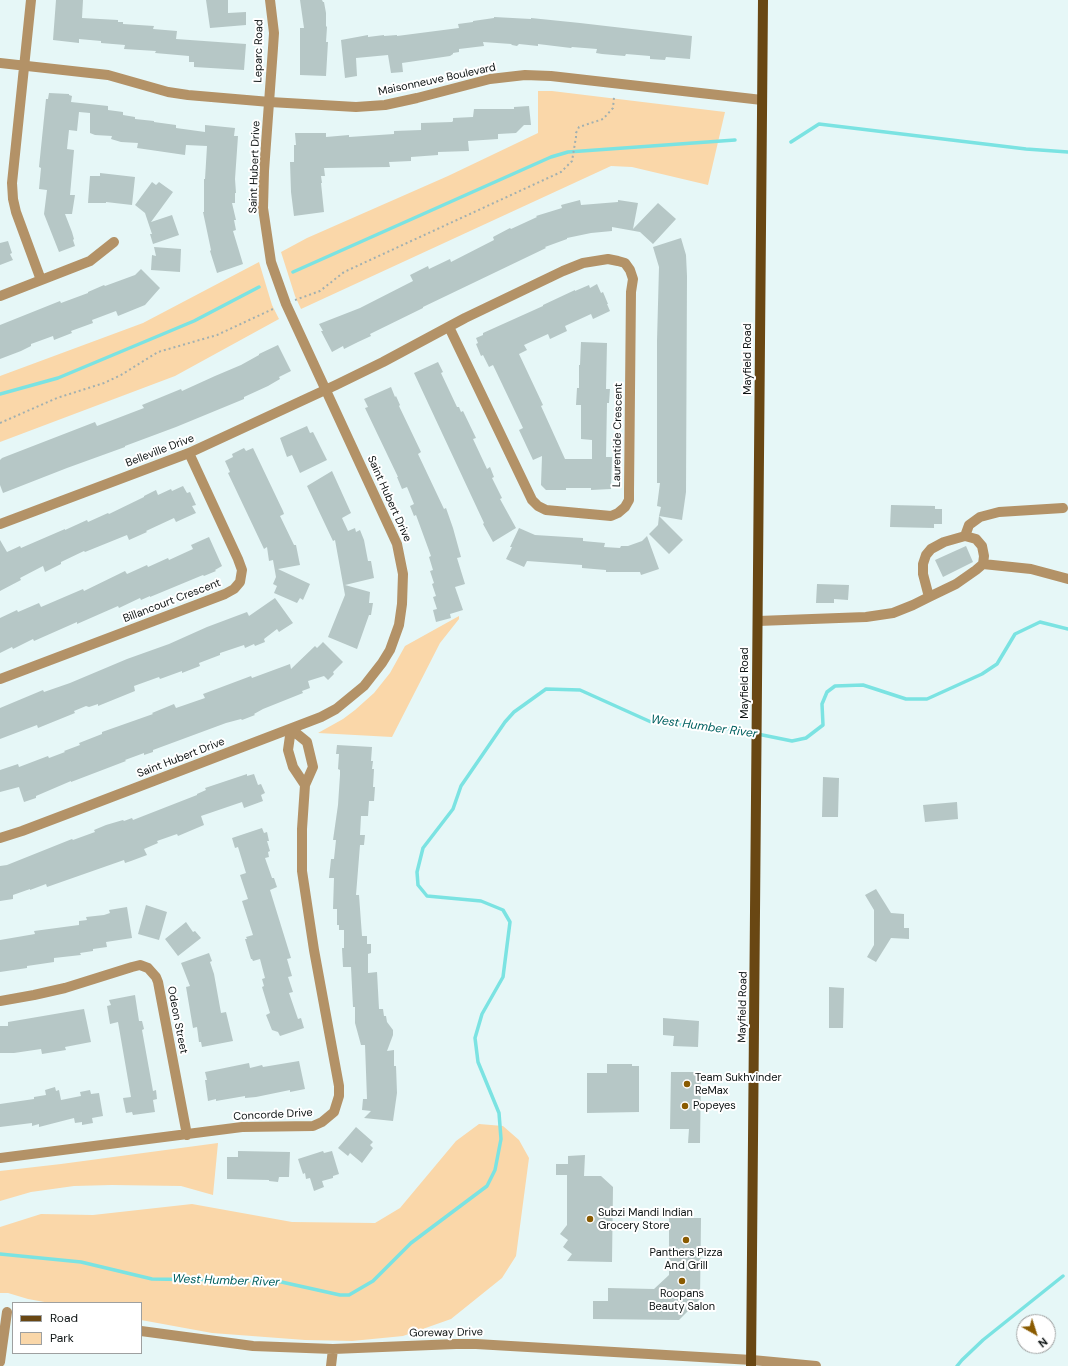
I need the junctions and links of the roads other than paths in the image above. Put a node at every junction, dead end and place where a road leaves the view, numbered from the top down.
1 (31, 0) edge
2 (270, 0) edge
3 (763, 0) edge
4 (0, 63) edge
5 (24, 65) junction
6 (762, 100) junction
7 (270, 102) junction
8 (114, 242) dead end
9 (41, 280) junction
10 (0, 296) edge
11 (449, 326) junction
12 (325, 390) junction
13 (189, 453) junction
14 (1063, 508) dead end
15 (0, 524) edge
16 (966, 536) junction
17 (983, 564) junction
18 (1068, 579) edge
19 (929, 597) junction
20 (758, 621) junction
21 (0, 679) edge
22 (291, 729) junction
23 (305, 785) junction
24 (0, 838) edge
25 (0, 1001) edge
26 (187, 1135) junction
27 (0, 1158) edge
28 (7, 1312) edge
29 (142, 1331) edge
30 (333, 1349) junction
31 (0, 1362) edge
32 (752, 1363) edge
33 (331, 1366) edge
34 (816, 1366) edge

1 - 5 street
2 - 7 street, Leparc Road
3 - 6 main road, Mayfield Road
4 - 5 street, Maisonneuve Boulevard
5 - 7 street, Maisonneuve Boulevard
5 - 9 street
6 - 7 street, Maisonneuve Boulevard
6 - 20 main road, Mayfield Road
7 - 12 street, Saint Hubert Drive
8 - 9 street
9 - 10 street
11 - 11 street, Laurentide Crescent
11 - 12 street, Laurentide Crescent
12 - 13 street, Belleville Drive
12 - 22 street, Saint Hubert Drive
13 - 15 street, Belleville Drive
13 - 21 street, Billancourt Crescent
14 - 16 street
16 - 17 street
16 - 19 street
17 - 18 street
17 - 19 street
19 - 20 street
20 - 32 main road, Mayfield Road
22 - 23 street
22 - 23 street, Concorde Drive
22 - 24 street, Saint Hubert Drive
23 - 26 street, Concorde Drive
25 - 26 street, Odeon Street
26 - 27 street, Concorde Drive
28 - 31 street
29 - 30 street, Goreway Drive
30 - 32 street, Goreway Drive
30 - 33 street
32 - 34 street, Goreway Drive

